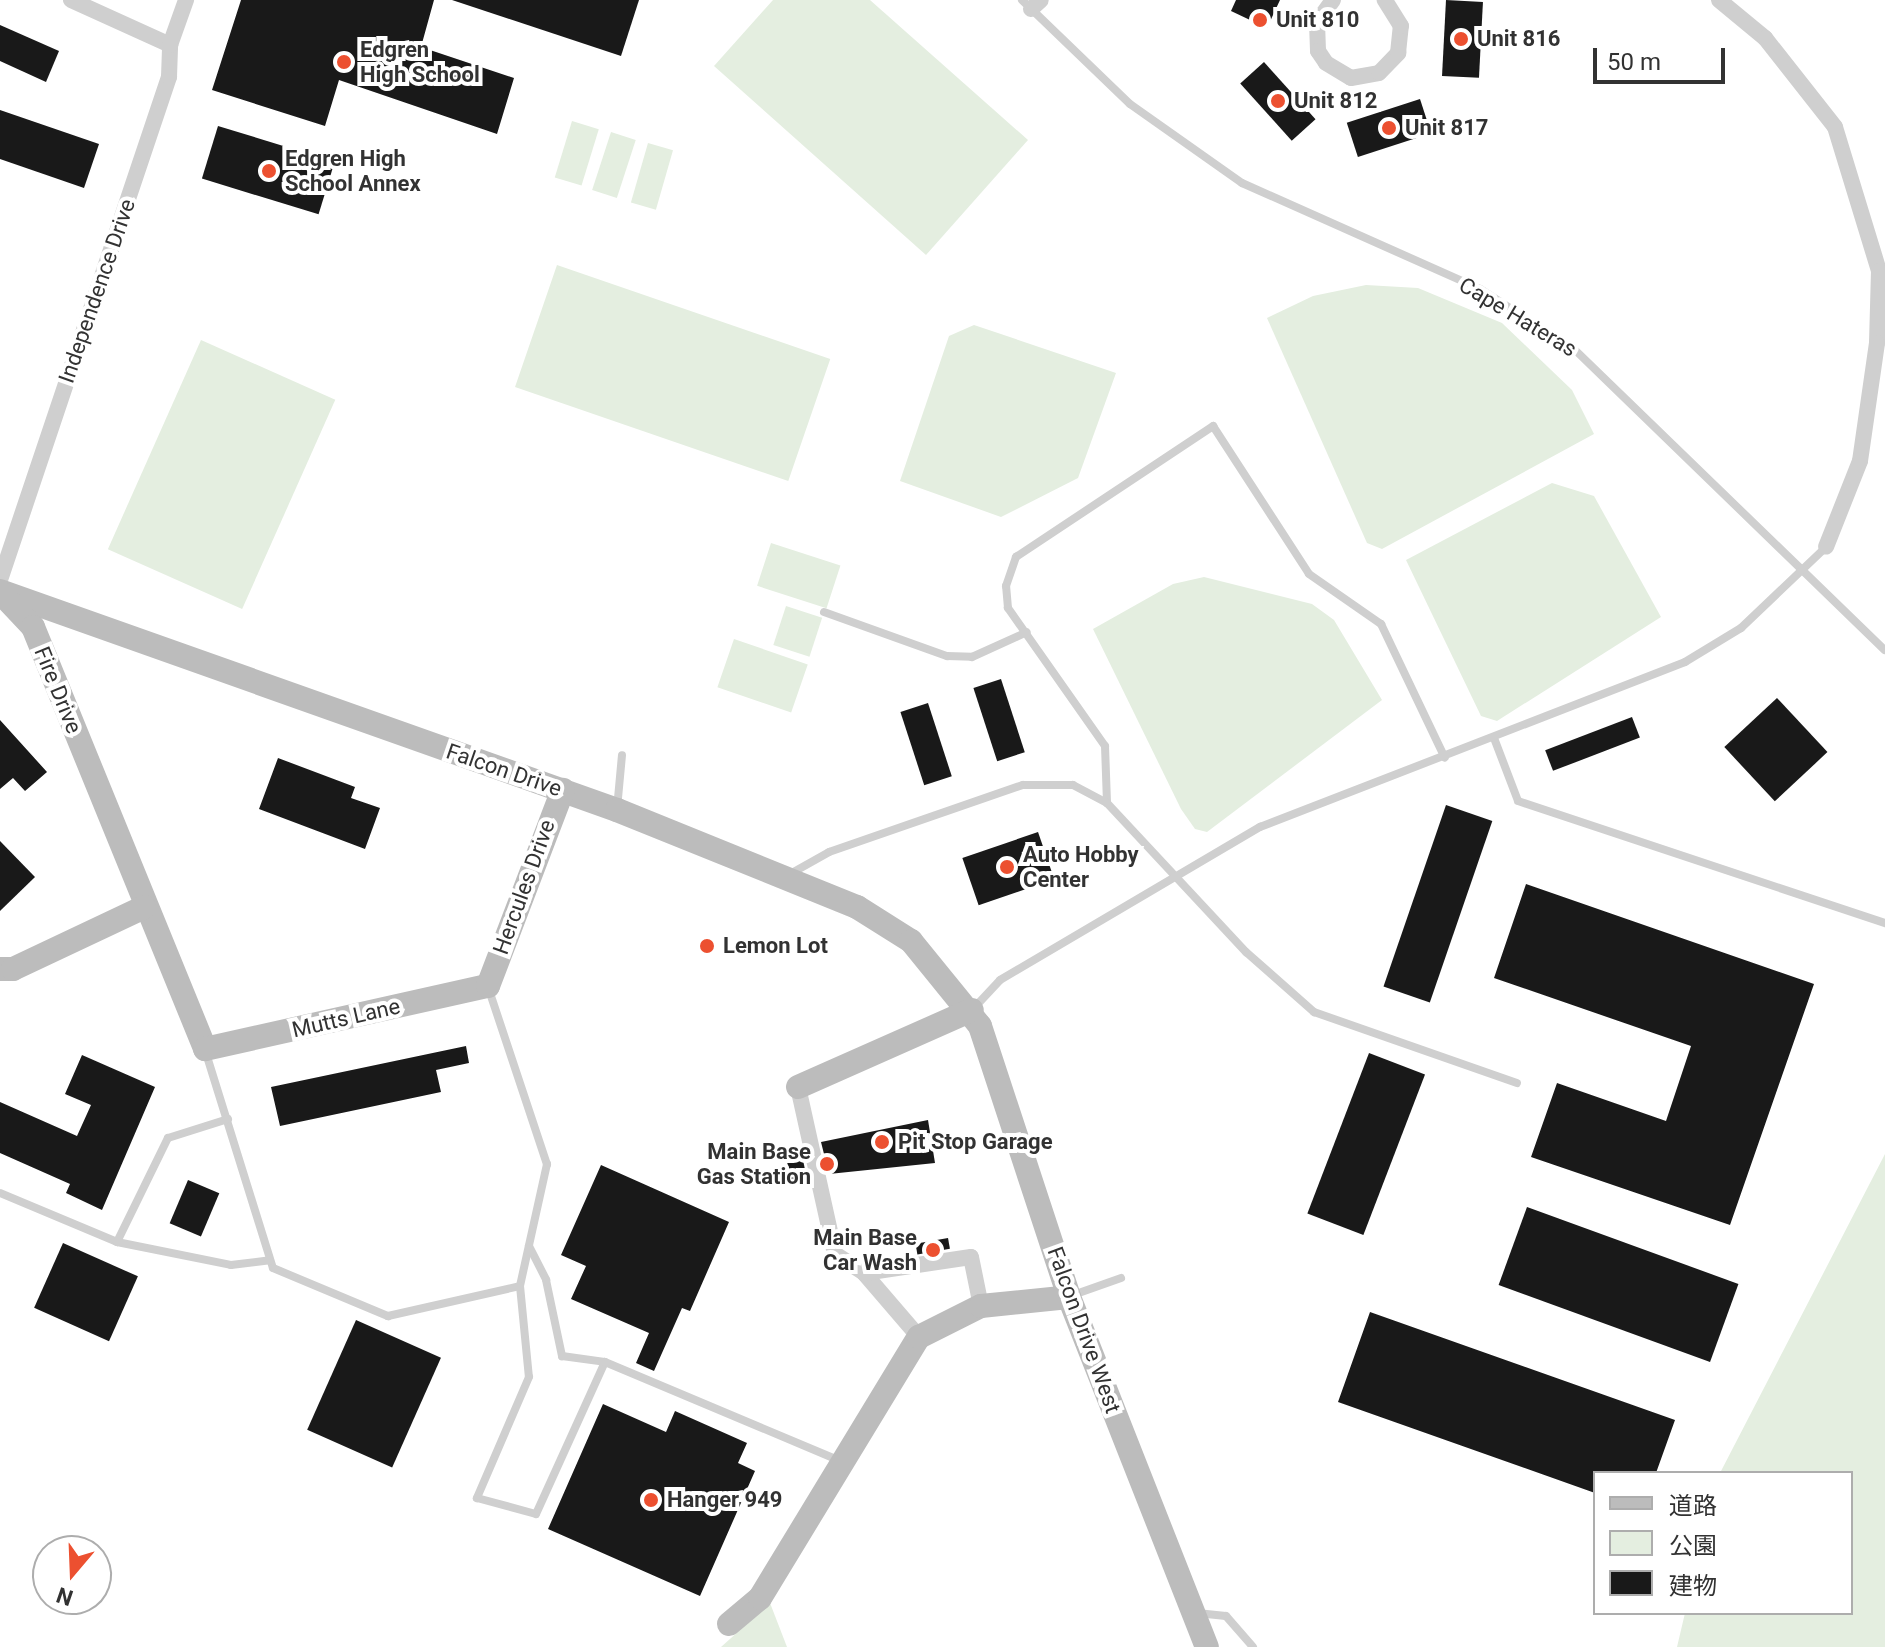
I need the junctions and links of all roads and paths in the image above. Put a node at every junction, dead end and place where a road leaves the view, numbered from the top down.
1 (71, 0) edge
2 (186, 0) edge
3 (1333, 0) edge
4 (1385, 0) edge
5 (1719, 0) edge
6 (1031, 3) edge
7 (170, 45) junction
8 (1826, 547) joint
9 (1800, 572) junction
10 (0, 580) edge
11 (0, 592) edge
12 (824, 612) dead end
13 (1027, 632) junction
14 (1885, 650) edge
15 (1494, 738) junction
16 (622, 755) dead end
17 (1445, 758) junction
18 (563, 790) junction
19 (1107, 803) junction
20 (617, 810) junction
21 (786, 876) junction
22 (1179, 878) junction
23 (144, 907) junction
24 (1885, 923) edge
25 (0, 969) edge
26 (488, 986) junction
27 (972, 1010) junction
28 (205, 1049) junction
29 (1517, 1083) dead end
30 (798, 1087) joint
31 (228, 1119) junction
32 (0, 1193) edge
33 (117, 1242) junction
34 (528, 1246) junction
35 (270, 1260) junction
36 (864, 1273) junction
37 (1121, 1278) dead end
38 (520, 1286) junction
39 (1069, 1297) junction
40 (981, 1306) junction
41 (919, 1337) junction
42 (605, 1362) junction
43 (841, 1461) junction
44 (1194, 1613) junction
45 (729, 1624) dead end
46 (1207, 1647) edge
47 (1253, 1647) edge

1 - 7 street
2 - 7 street, Independence Drive
3 - 4 street
5 - 8 street
6 - 9 lane, Cape Hateras
7 - 10 street, Independence Drive
8 - 9 lane
9 - 14 lane, Cape Hateras
9 - 15 lane
11 - 18 street, Falcon Drive
11 - 23 street, Fire Drive
12 - 13 lane
13 - 17 lane
13 - 19 lane
15 - 17 lane
15 - 24 lane
16 - 20 lane
17 - 22 lane
18 - 20 street, Falcon Drive
18 - 26 street, Hercules Drive
19 - 21 lane
19 - 22 lane
20 - 21 street, Falcon Drive
21 - 27 street, Falcon Drive
22 - 27 lane
22 - 29 lane
23 - 25 street
23 - 28 street, Fire Drive
26 - 28 street, Mutts Lane
26 - 34 lane
27 - 30 street
27 - 39 street, Falcon Drive West
28 - 31 lane
30 - 36 street
31 - 33 lane
31 - 35 lane
32 - 33 lane
33 - 35 lane
34 - 38 lane
34 - 42 lane
35 - 38 lane
36 - 40 street
36 - 41 street
37 - 39 lane
38 - 42 lane
39 - 40 street
39 - 44 street, Falcon Drive West
40 - 41 street
41 - 43 street
42 - 43 lane
43 - 45 street
44 - 46 street, Falcon Drive West
44 - 47 lane

